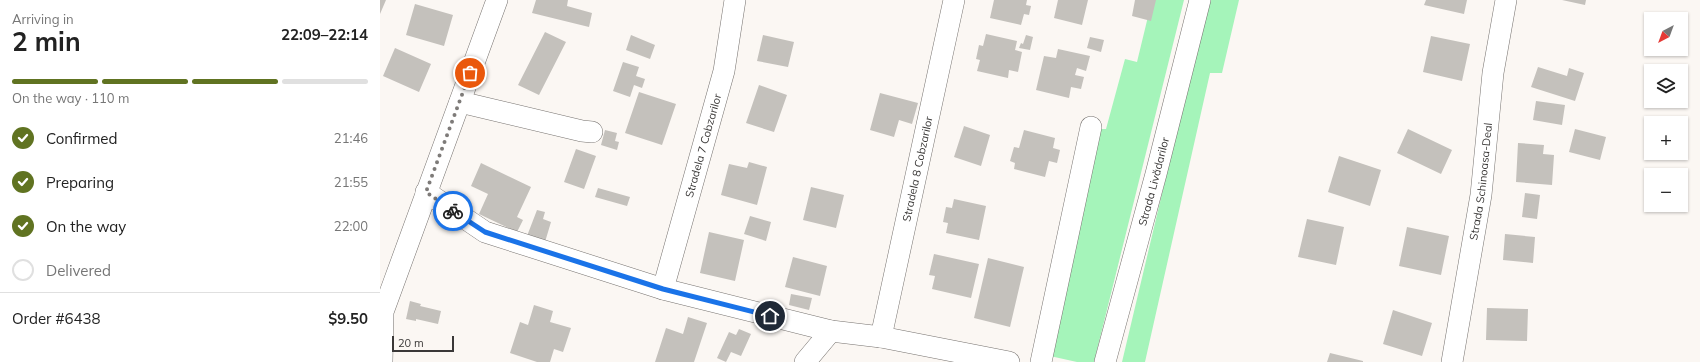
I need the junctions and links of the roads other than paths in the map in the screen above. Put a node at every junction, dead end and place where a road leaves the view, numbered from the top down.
1 (497, 0) edge
2 (735, 0) edge
3 (954, 0) edge
4 (1200, 0) edge
5 (1506, 0) edge
6 (460, 102) junction
7 (1091, 127) dead end
8 (592, 132) dead end
9 (426, 192) junction
10 (663, 289) junction
11 (831, 331) junction
12 (881, 338) junction
13 (382, 362) edge
14 (805, 362) edge
15 (1009, 362) edge
16 (1041, 362) edge
17 (1105, 362) edge
18 (1452, 362) edge

1 - 6 street
2 - 10 street, Stradela 7 Cobzarilor
3 - 12 street, Stradela 8 Cobzarilor
4 - 17 street, Strada Livădarilor
5 - 18 street, Strada Schinoasa-Deal
6 - 8 street
6 - 9 street
7 - 16 street
9 - 10 street
9 - 13 street
10 - 11 street
11 - 12 street
11 - 14 street
12 - 15 street

